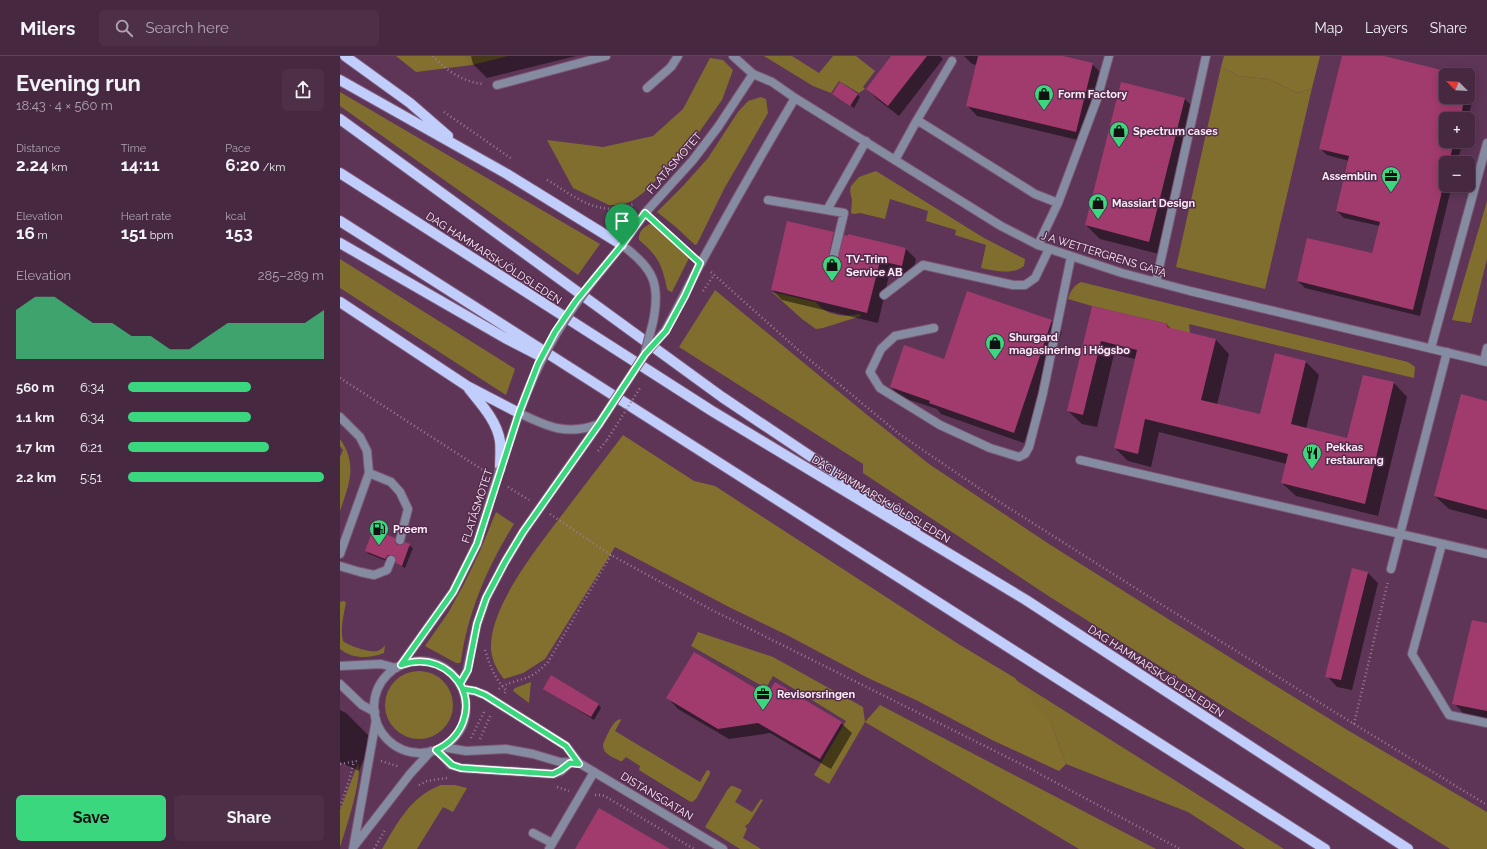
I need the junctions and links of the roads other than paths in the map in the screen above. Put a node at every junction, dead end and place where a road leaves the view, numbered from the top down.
1 (345, 56) edge
2 (606, 56) edge
3 (678, 56) edge
4 (733, 56) edge
5 (1109, 56) edge
6 (1206, 56) edge
7 (952, 61) dead end
8 (753, 74) junction
9 (340, 80) edge
10 (497, 85) road end
11 (647, 88) dead end
12 (795, 98) junction
13 (340, 119) edge
14 (917, 120) junction
15 (866, 141) junction
16 (1487, 143) edge
17 (467, 152) junction
18 (895, 160) junction
19 (340, 173) edge
20 (768, 200) dead end
21 (1058, 203) junction
22 (827, 210) junction
23 (340, 221) edge
24 (340, 243) edge
25 (622, 245) junction
26 (1038, 245) junction
27 (1049, 249) junction
28 (834, 255) dead end
29 (1071, 257) junction
30 (1156, 282) junction
31 (884, 295) dead end
32 (340, 302) edge
33 (934, 328) dead end
34 (1431, 348) junction
35 (1487, 348) edge
36 (1447, 352) junction
37 (645, 354) junction
38 (1485, 361) edge
39 (593, 384) junction
40 (467, 386) junction
41 (519, 413) junction
42 (340, 417) edge
43 (594, 427) junction
44 (503, 454) junction
45 (1080, 460) dead end
46 (500, 469) joint
47 (369, 473) junction
48 (1400, 533) junction
49 (400, 540) dead end
50 (1442, 544) junction
51 (340, 554) edge
52 (1487, 554) edge
53 (390, 560) dead end
54 (340, 566) edge
55 (1391, 569) road end
56 (1026, 600) junction
57 (340, 666) edge
58 (398, 667) junction
59 (340, 684) edge
60 (461, 686) junction
61 (376, 716) junction
62 (1487, 723) edge
63 (436, 750) junction
64 (574, 763) junction
65 (594, 772) junction
66 (533, 833) dead end
67 (550, 846) edge
68 (353, 848) edge
69 (723, 849) edge
70 (1325, 849) edge
71 (1408, 849) edge

1 - 17 main road
2 - 10 street
3 - 11 street
4 - 8 street, J A WETTERGRENS GATA
5 - 21 street
6 - 30 street
7 - 14 street
8 - 12 street, J A WETTERGRENS GATA
8 - 25 street, FLATÅSMOTET
9 - 17 main road
12 - 15 street, J A WETTERGRENS GATA
12 - 37 street, bridge
13 - 56 main road
14 - 18 street
14 - 21 street
15 - 18 street, J A WETTERGRENS GATA
15 - 22 street
16 - 34 street
17 - 25 main road
18 - 26 street, J A WETTERGRENS GATA
19 - 56 main road, DAG HAMMARSKJÖLDSLEDEN
20 - 22 street
21 - 26 street
22 - 28 street
23 - 39 main road
24 - 39 main road
25 - 37 street, bridge
25 - 41 street, FLATÅSMOTET, bridge
26 - 27 street, J A WETTERGRENS GATA
27 - 29 street, J A WETTERGRENS GATA
27 - 31 street
29 - 30 street, J A WETTERGRENS GATA
29 - 33 street
30 - 34 street, J A WETTERGRENS GATA
32 - 40 main road
34 - 36 street, J A WETTERGRENS GATA
35 - 38 street
36 - 38 street, J A WETTERGRENS GATA
36 - 48 street
37 - 43 street, bridge
39 - 70 main road
40 - 41 main road
40 - 44 main road
41 - 43 street
41 - 44 street, FLATÅSMOTET
42 - 47 street
43 - 60 street, bridge
44 - 46 main road
45 - 48 street
46 - 58 street, FLATÅSMOTET, bridge
47 - 49 street
47 - 51 street
48 - 50 street
48 - 55 street
50 - 52 street
50 - 62 street
53 - 54 street
56 - 71 main road, DAG HAMMARSKJÖLDSLEDEN
57 - 58 street
58 - 60 street
58 - 61 street, FLATÅSMOTET
59 - 61 street
60 - 63 street
60 - 64 street, DISTANSGATAN
61 - 63 street
61 - 68 street, FLATÅSMOTET
63 - 64 street, DISTANSGATAN
63 - 64 street
63 - 68 street
64 - 65 street, DISTANSGATAN
65 - 67 street
65 - 69 street, DISTANSGATAN
66 - 67 street

